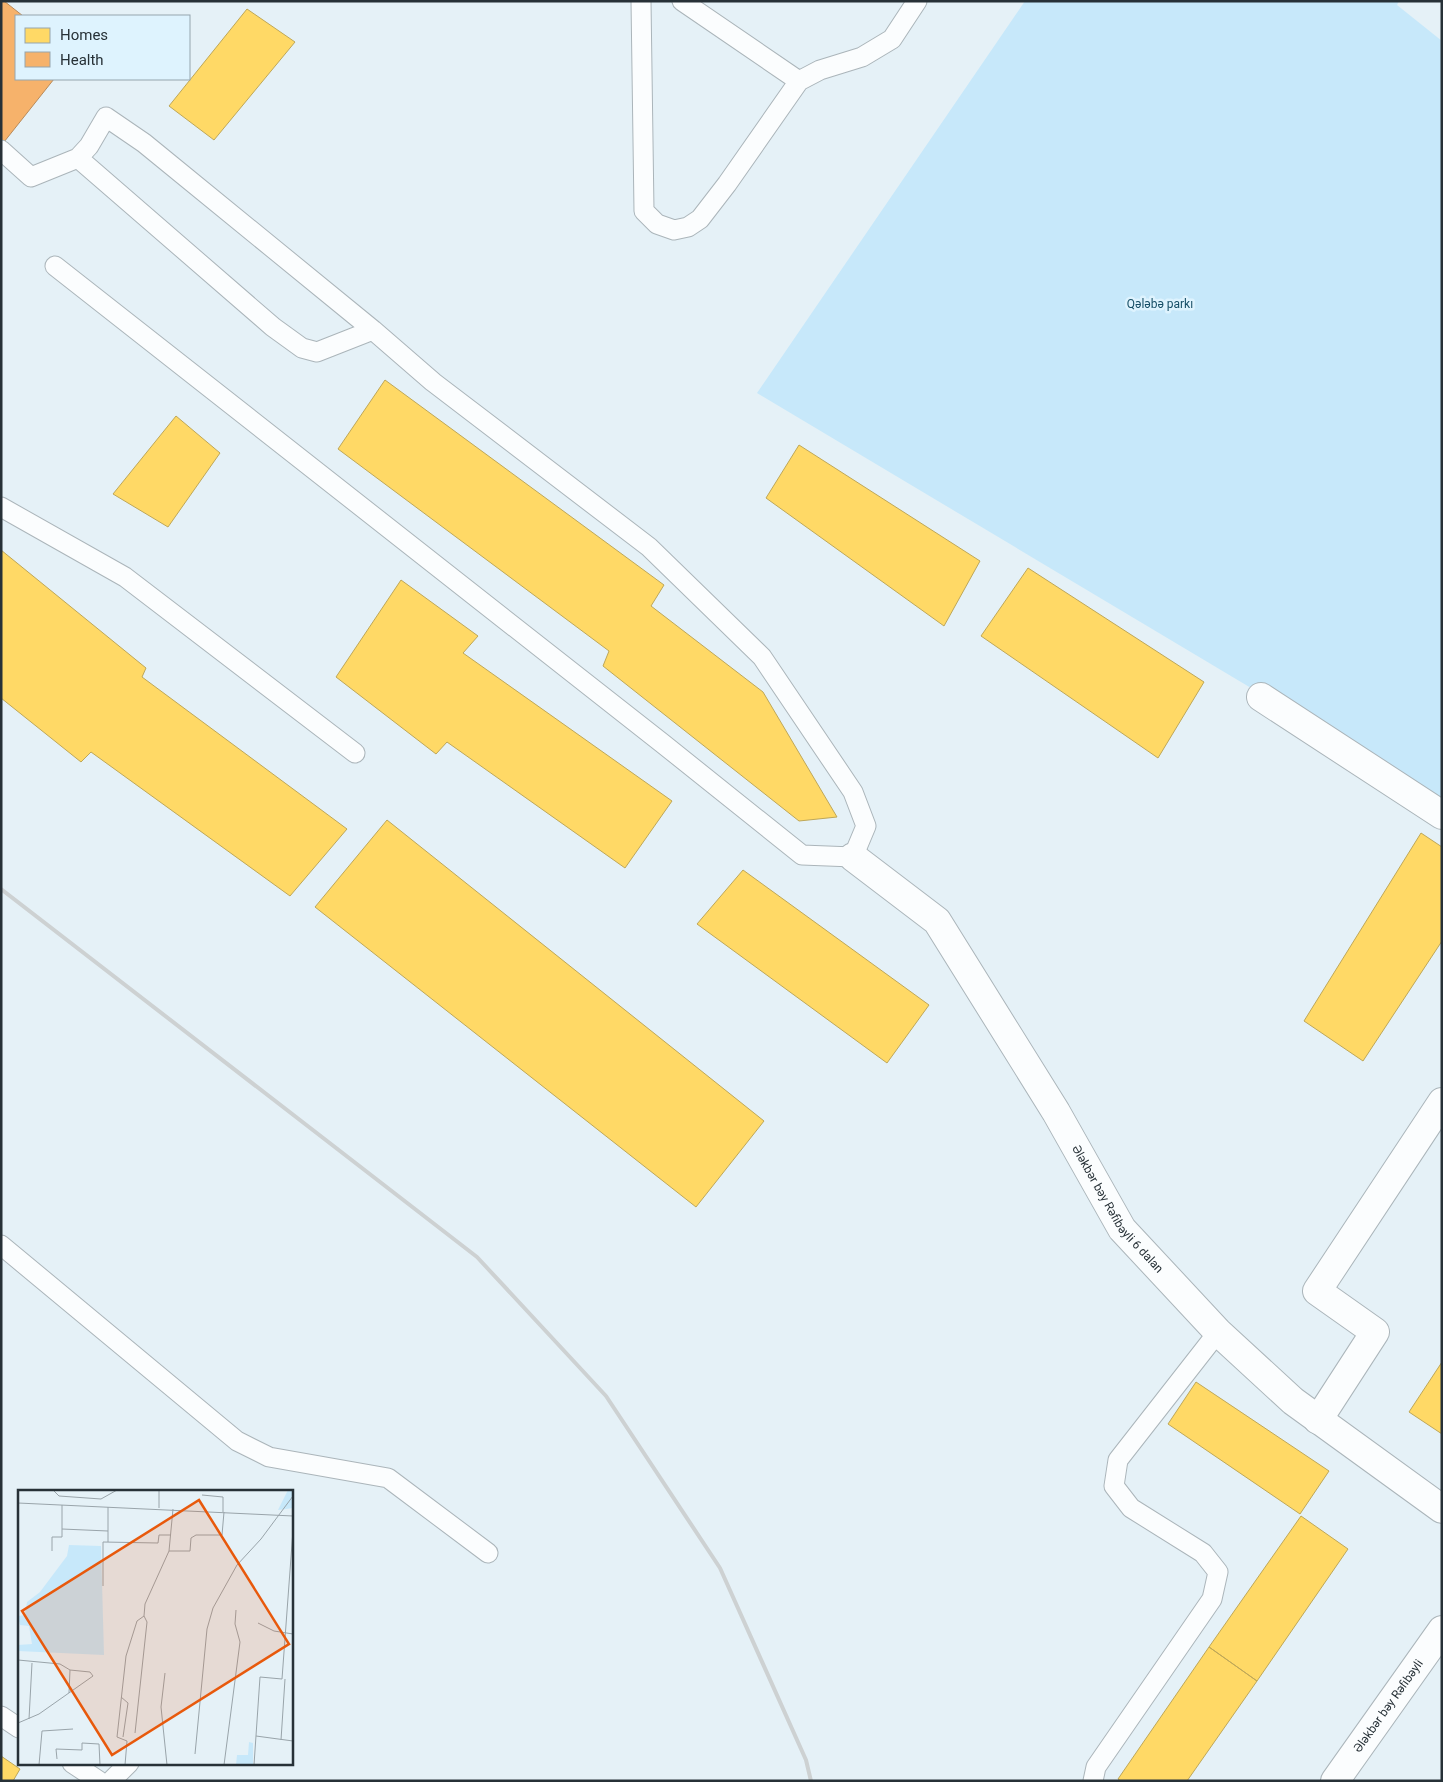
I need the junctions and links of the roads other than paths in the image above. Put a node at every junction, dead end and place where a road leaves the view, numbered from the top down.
1 (641, 1) edge
2 (682, 1) edge
3 (917, 1) edge
4 (799, 81) junction
5 (1, 150) edge
6 (78, 158) junction
7 (55, 266) dead end
8 (372, 330) junction
9 (1, 507) edge
10 (1262, 697) dead end
11 (355, 753) dead end
12 (1442, 814) edge
13 (853, 857) junction
14 (1442, 1102) edge
15 (1, 1245) edge
16 (1218, 1332) junction
17 (1318, 1420) junction
18 (1442, 1509) edge
19 (488, 1553) dead end
20 (1442, 1630) edge
21 (1, 1716) edge
22 (18, 1727) edge
23 (74, 1764) edge
24 (128, 1764) edge
25 (99, 1781) edge
26 (111, 1781) edge
27 (1093, 1781) edge
28 (1335, 1781) edge

1 - 4 lane
2 - 4 lane
3 - 4 lane
5 - 6 lane
6 - 8 lane
6 - 8 lane
7 - 13 lane
8 - 13 lane
9 - 11 lane
10 - 12 street
13 - 16 street, Ələkbər bəy Rəfibəyli 6 dalan
14 - 17 street
15 - 19 lane
16 - 17 street, Ələkbər bəy Rəfibəyli 6 dalan
16 - 27 lane
17 - 18 street, Ələkbər bəy Rəfibəyli 6 dalan
20 - 28 street, Ələkbər bəy Rəfibəyli
21 - 22 lane
23 - 25 lane
24 - 26 lane

